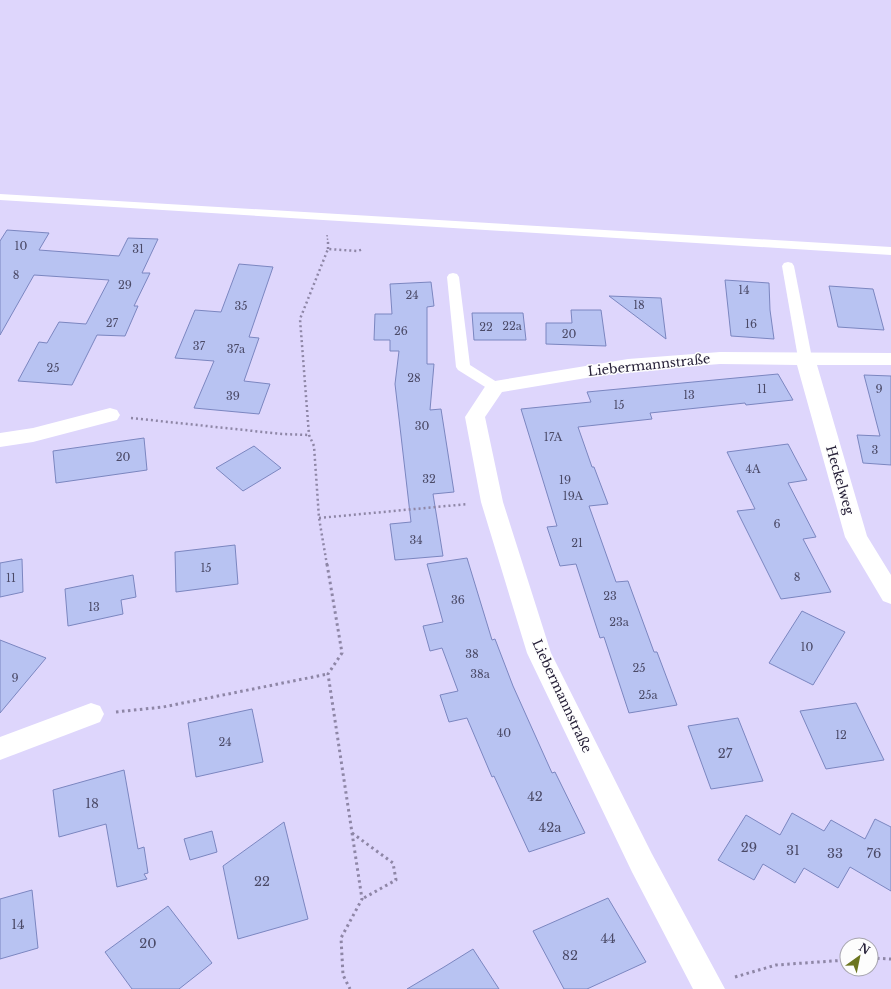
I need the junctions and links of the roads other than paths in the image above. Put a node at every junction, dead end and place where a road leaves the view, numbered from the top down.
1 (0, 197) edge
2 (891, 251) edge
3 (788, 266) dead end
4 (453, 277) dead end
5 (805, 358) junction
6 (891, 359) edge
7 (494, 387) junction
8 (110, 415) road end
9 (0, 440) edge
10 (891, 594) edge
11 (91, 714) road end
12 (0, 750) edge
13 (709, 987) edge

1 - 2 lane
3 - 5 lane
4 - 7 lane
5 - 6 street, Liebermannstraße
5 - 7 street, Liebermannstraße
5 - 10 street, Heckelweg
7 - 13 street, Liebermannstraße
8 - 9 street
11 - 12 street

